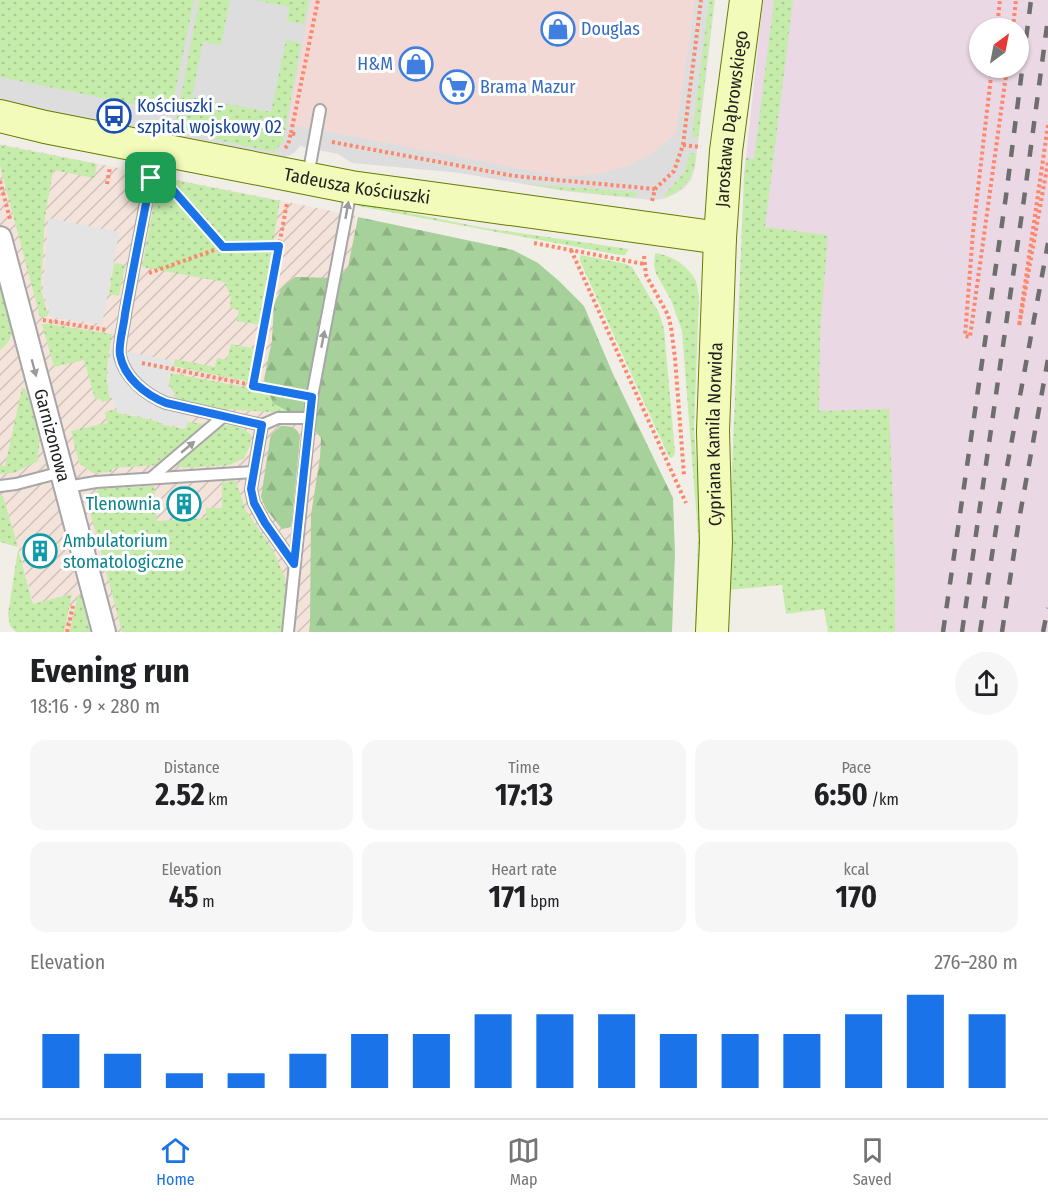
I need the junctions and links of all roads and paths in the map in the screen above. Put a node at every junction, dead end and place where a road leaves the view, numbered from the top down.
1 (318, 0) edge
2 (701, 0) edge
3 (746, 0) edge
4 (1000, 0) edge
5 (1016, 0) edge
6 (998, 18) edge
7 (1013, 18) edge
8 (991, 78) edge
9 (1006, 78) edge
10 (320, 110) dead end
11 (0, 116) edge
12 (1048, 125) edge
13 (291, 134) dead end
14 (111, 161) dead end
15 (1048, 162) edge
16 (151, 176) joint
17 (107, 184) dead end
18 (351, 187) junction
19 (297, 188) junction
20 (648, 228) junction
21 (0, 238) edge
22 (720, 238) junction
23 (279, 246) junction
24 (223, 247) junction
25 (570, 250) dead end
26 (131, 279) junction
27 (37, 321) dead end
28 (123, 332) junction
29 (121, 359) junction
30 (253, 386) junction
31 (312, 397) junction
32 (224, 416) junction
33 (309, 418) junction
34 (262, 425) junction
35 (254, 472) junction
36 (64, 479) junction
37 (151, 479) junction
38 (685, 481) dead end
39 (0, 486) edge
40 (686, 492) dead end
41 (687, 504) junction
42 (687, 513) dead end
43 (294, 564) junction
44 (104, 632) edge
45 (288, 632) edge
46 (712, 632) edge

1 - 13 path
2 - 20 path
3 - 22 street, Jarosława Dąbrowskiego
4 - 6 path
5 - 7 path
8 - 9 path
10 - 19 lane
11 - 19 street, Tadeusza Kościuszki
12 - 15 path
14 - 17 path
16 - 24 path
16 - 26 lane
18 - 19 street, Tadeusza Kościuszki
18 - 20 street, Tadeusza Kościuszki
31 -> 18 lane
19 - 23 path
20 - 22 street, Tadeusza Kościuszki
20 - 38 path
21 -> 36 street, Garnizonowa
22 - 46 street, Cypriana Kamila Norwida
23 - 24 path
23 - 30 path
24 - 26 path
25 - 41 path
26 - 28 lane
27 - 28 path
28 - 29 lane
29 - 30 path
29 - 32 lane
30 - 31 path
31 - 33 lane
32 - 34 lane
37 -> 32 lane
33 - 34 lane
33 - 43 lane
34 - 35 lane
35 - 37 lane
35 - 43 lane
36 - 37 lane
36 - 39 lane
36 - 44 street, Garnizonowa
40 - 41 path
41 - 42 path
43 - 45 lane

